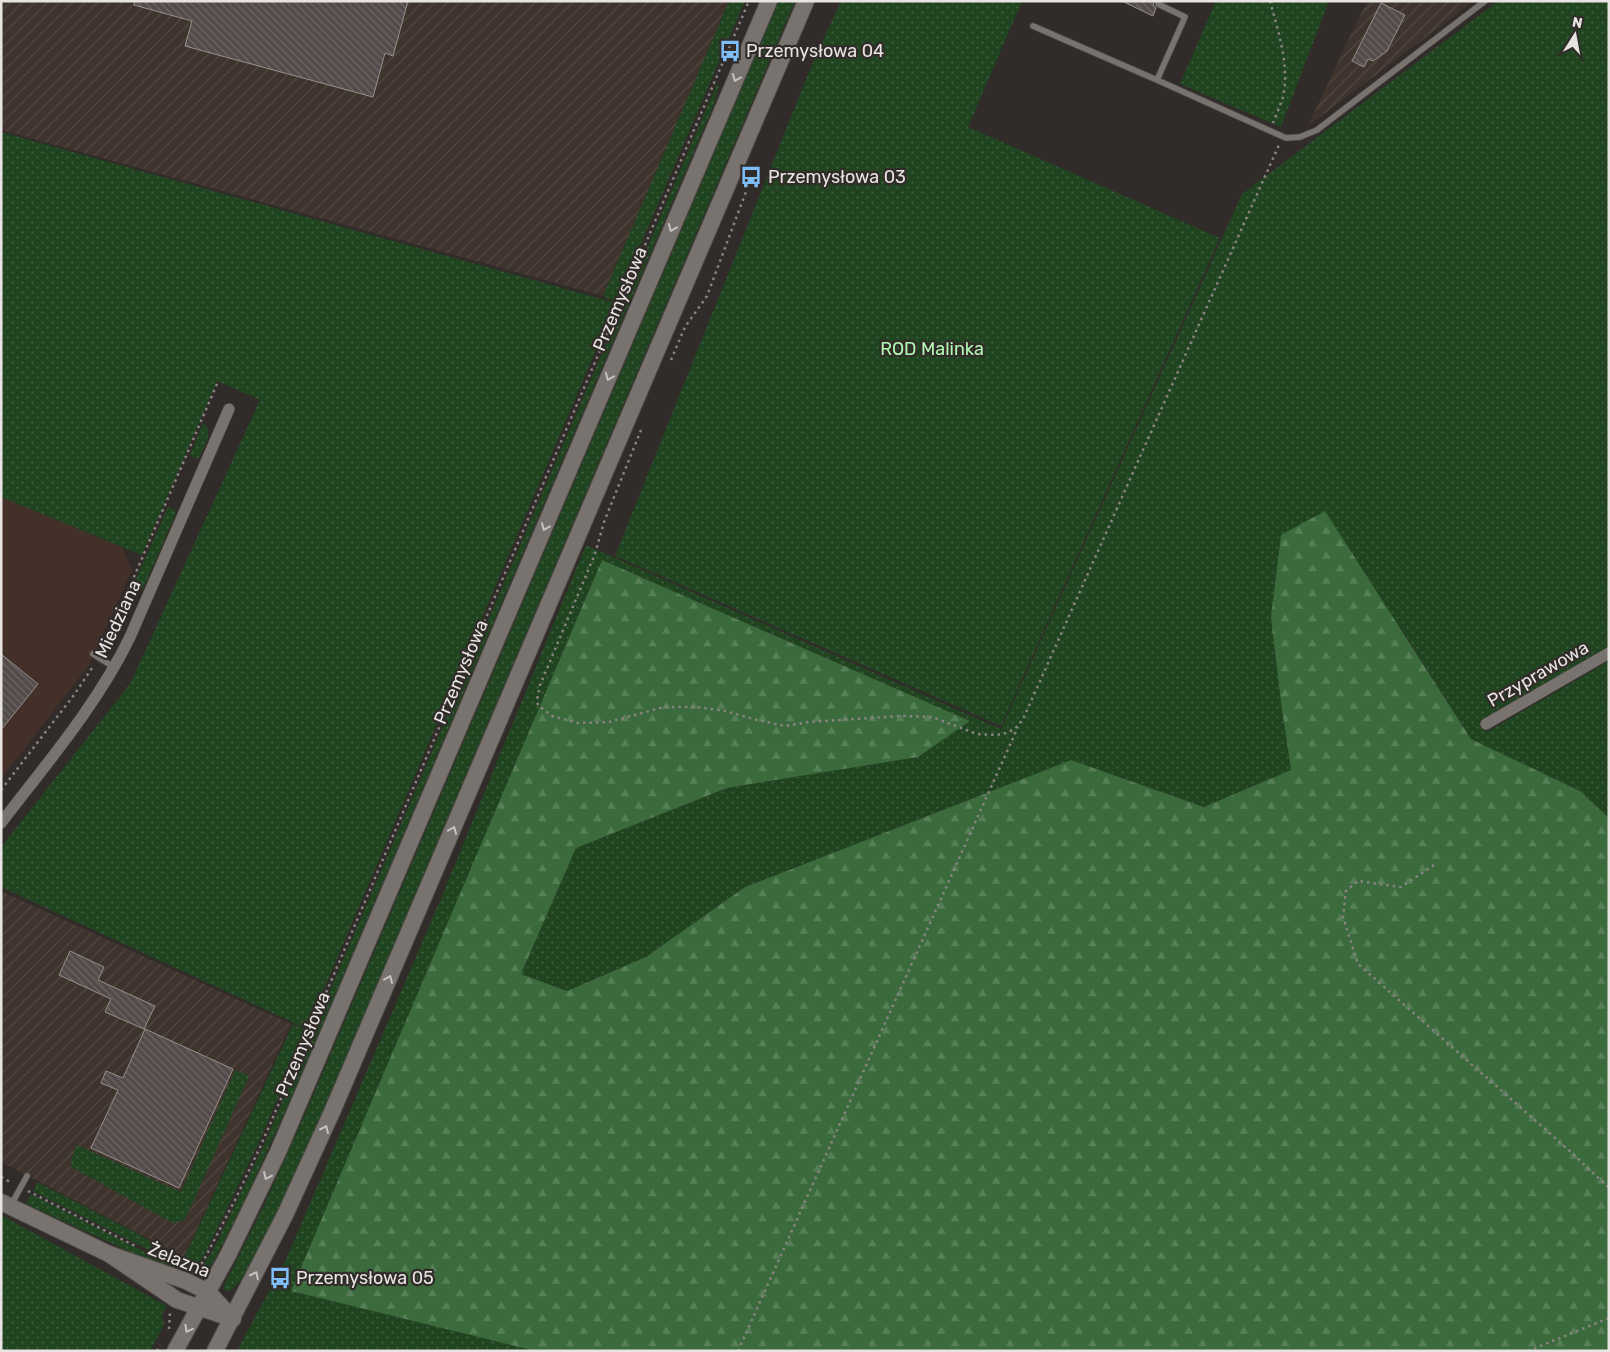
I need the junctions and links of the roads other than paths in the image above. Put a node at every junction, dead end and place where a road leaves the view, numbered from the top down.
1 (769, 1) edge
2 (806, 1) edge
3 (1485, 1) edge
4 (1158, 4) dead end
5 (1033, 26) dead end
6 (1157, 80) junction
7 (229, 409) dead end
8 (1609, 653) edge
9 (96, 656) road end
10 (115, 668) junction
11 (1486, 724) dead end
12 (1, 823) edge
13 (27, 1176) dead end
14 (6, 1204) edge
15 (108, 1254) junction
16 (208, 1292) junction
17 (200, 1308) junction
18 (233, 1319) junction
19 (168, 1347) edge
20 (215, 1351) edge

1 -> 16 main road, Przemysłowa
18 -> 2 main road
3 - 6 lane
4 - 6 lane
5 - 6 lane
7 - 10 street, Miedziana
8 - 11 street, Przyprawowa
9 - 10 lane
10 - 12 street, Miedziana
13 - 14 lane
14 - 15 main road, Żelazna
15 - 16 main road, Żelazna
15 - 17 main road, Żelazna
16 - 17 main road, Przemysłowa
16 - 18 main road, Żelazna
17 - 18 main road, Żelazna
17 -> 19 main road, Przemysłowa
18 - 20 main road

